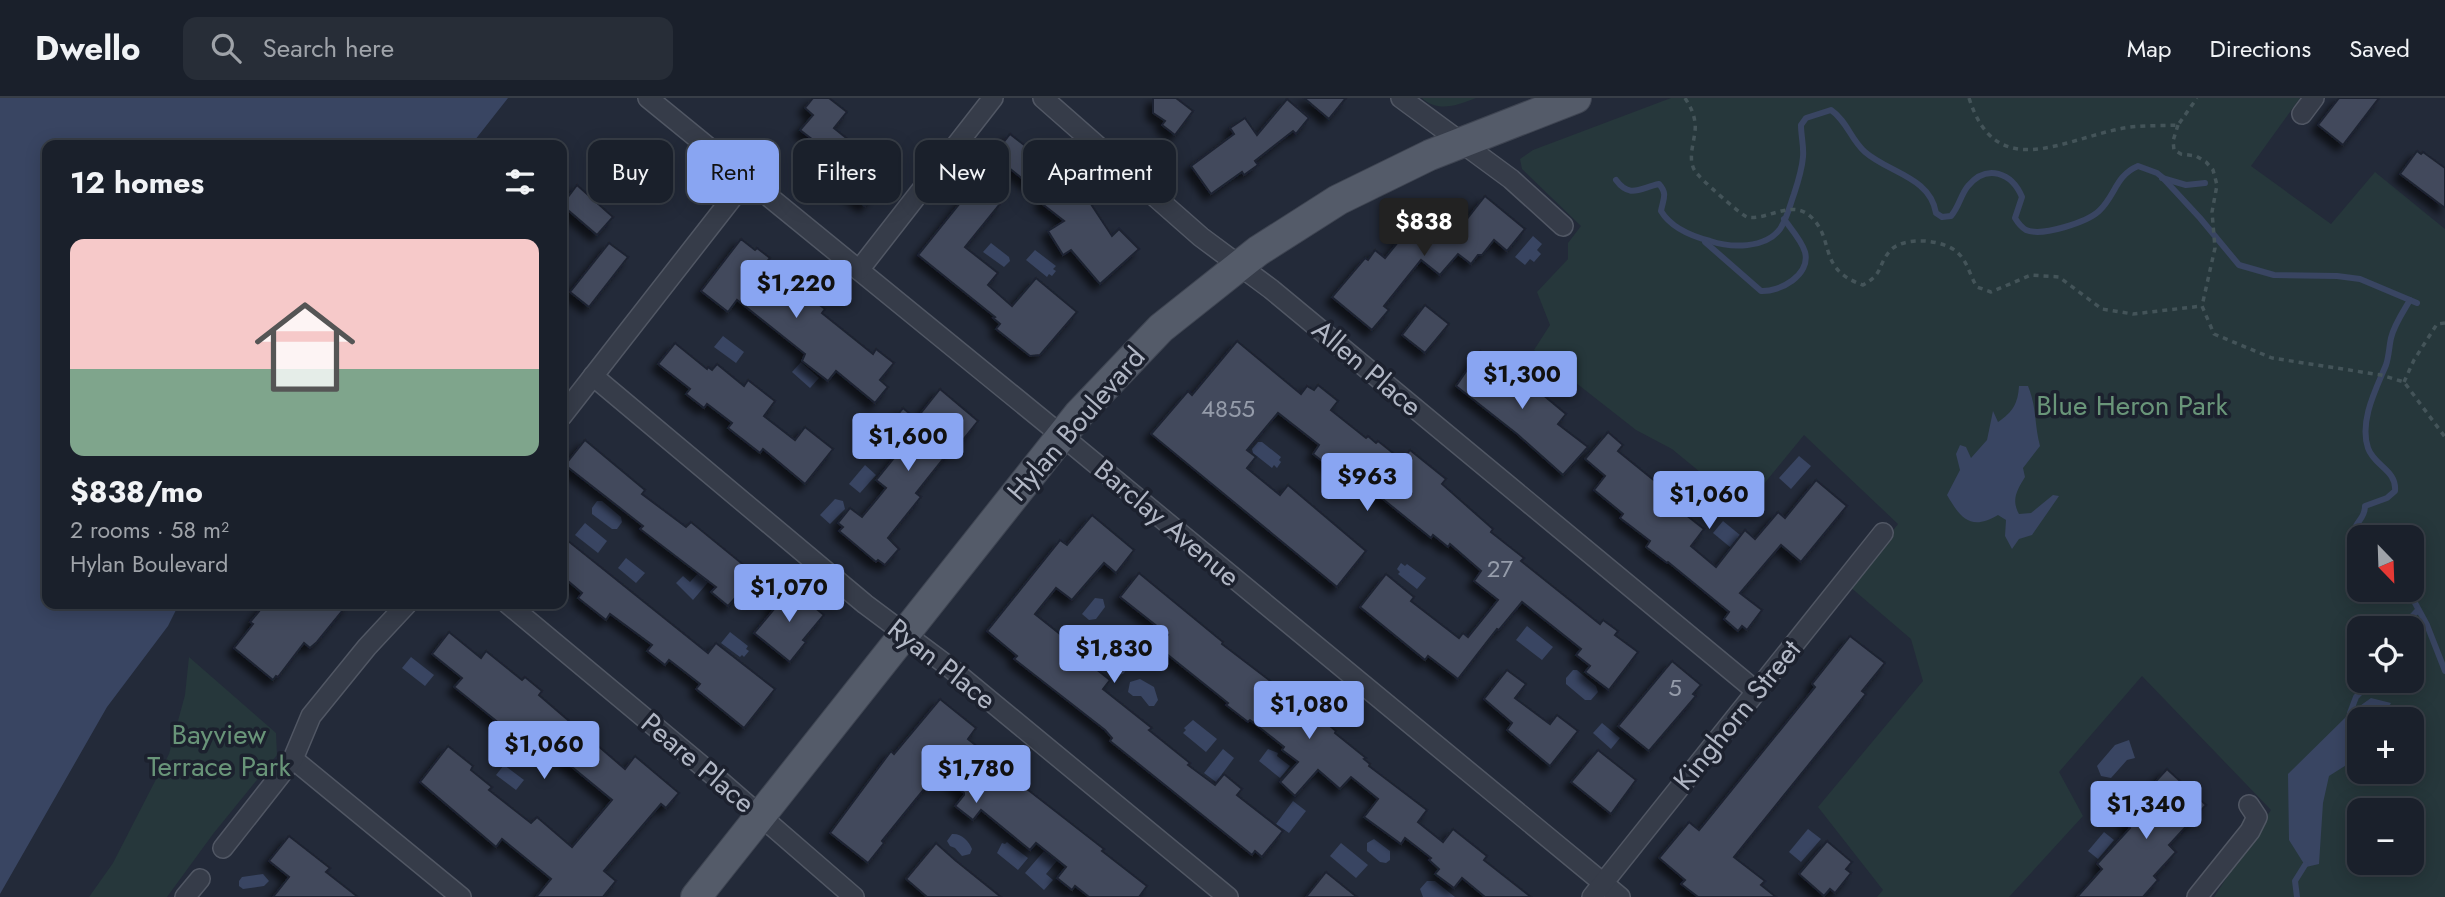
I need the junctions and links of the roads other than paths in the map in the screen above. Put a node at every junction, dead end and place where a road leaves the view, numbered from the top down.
1 (648, 98) edge
2 (993, 98) edge
3 (1043, 98) edge
4 (1401, 98) edge
5 (1576, 98) edge
6 (2314, 98) edge
7 (2302, 114) dead end
8 (699, 140) edge
9 (1460, 142) junction
10 (728, 203) edge
11 (777, 203) edge
12 (1563, 226) dead end
13 (1239, 265) junction
14 (859, 270) junction
15 (593, 376) junction
16 (567, 410) edge
17 (1061, 435) junction
18 (1883, 533) dead end
19 (402, 609) edge
20 (514, 609) edge
21 (905, 634) junction
22 (1756, 691) junction
23 (293, 759) junction
24 (2249, 805) dead end
25 (761, 817) junction
26 (223, 848) dead end
27 (200, 879) dead end
28 (1598, 890) edge
29 (186, 897) edge
30 (461, 897) edge
31 (696, 897) edge
32 (854, 897) edge
33 (1228, 897) edge
34 (1620, 897) edge
35 (2197, 897) edge

1 - 8 street, Barclay Avenue
2 - 14 street
3 - 13 street, Allen Place
4 - 9 street
5 - 9 main road, Hylan Boulevard
6 - 7 street
9 - 12 street
9 - 13 main road, Hylan Boulevard
10 - 15 street
11 - 14 street, Barclay Avenue
13 - 17 main road, Hylan Boulevard
13 - 22 street, Allen Place
14 - 17 street, Barclay Avenue
15 - 16 street
15 - 21 street, Ryan Place
17 - 21 main road, Hylan Boulevard
17 - 28 street, Barclay Avenue
18 - 22 street, Kinghorn Street
19 - 23 street
20 - 25 street, Peare Place
21 - 25 main road, Hylan Boulevard
21 - 33 street, Ryan Place
22 - 28 street, Kinghorn Street
23 - 26 street
23 - 30 street
24 - 35 street
25 - 31 main road, Hylan Boulevard
25 - 32 street, Peare Place
27 - 29 street
28 - 34 street, Barclay Avenue

